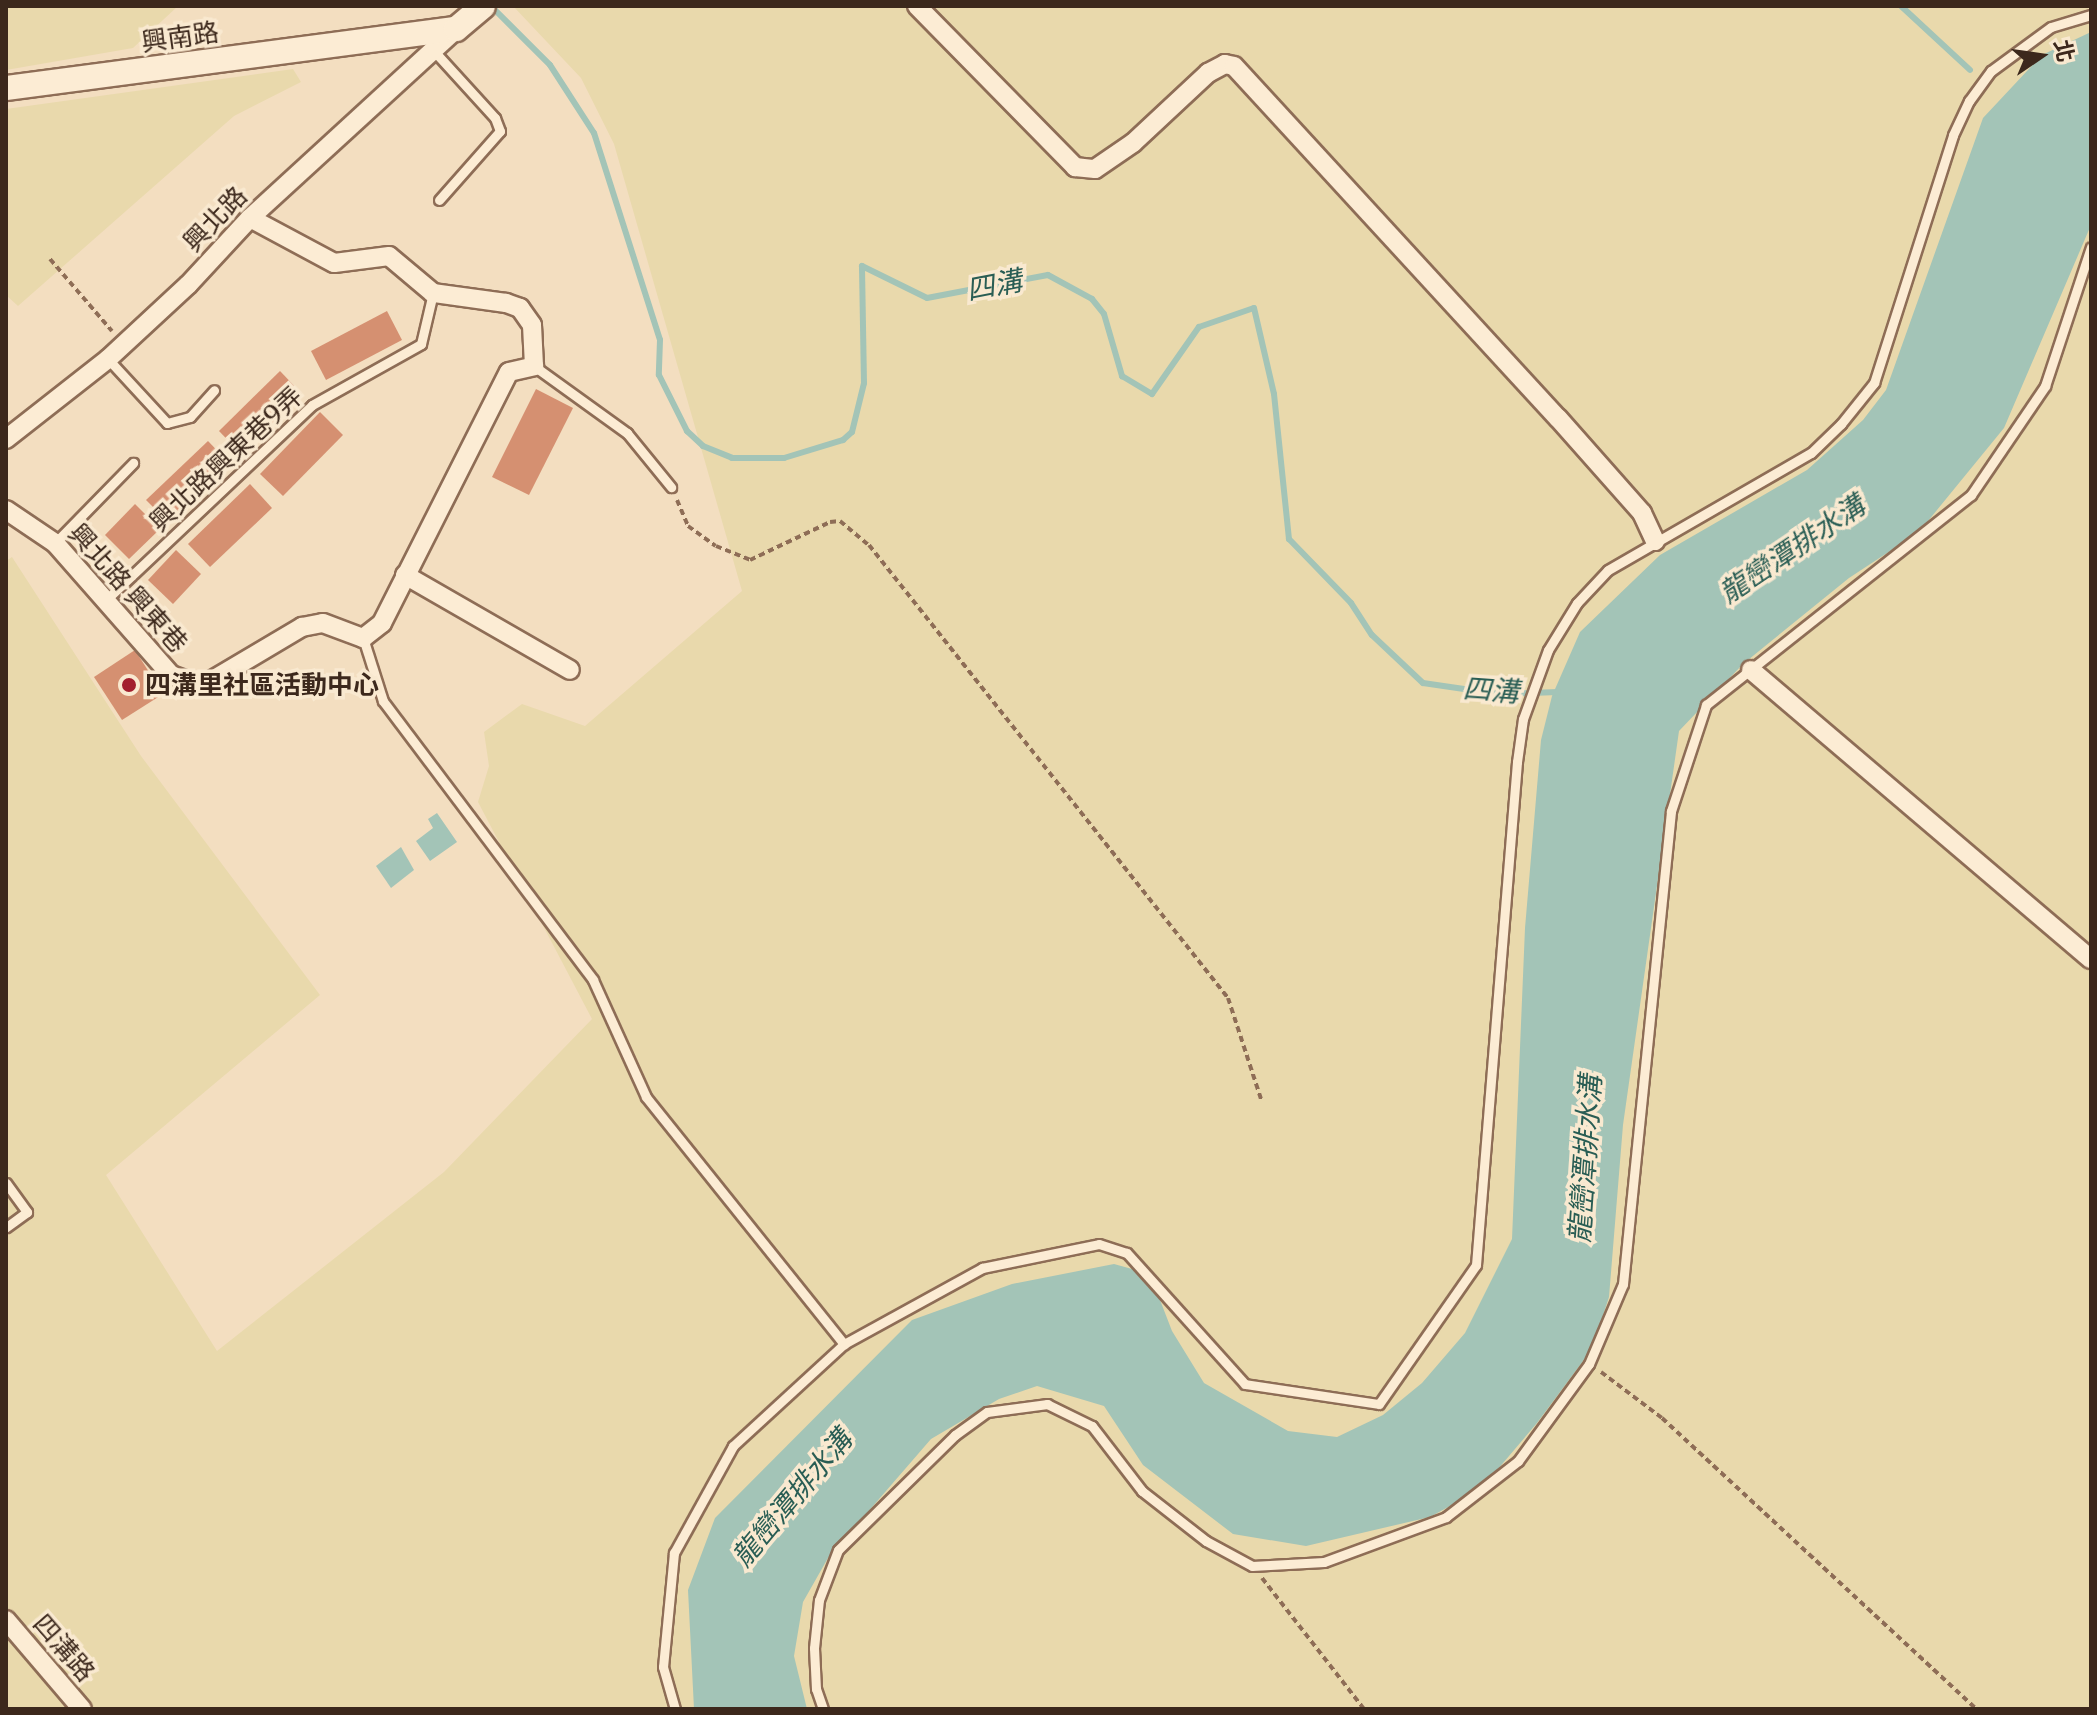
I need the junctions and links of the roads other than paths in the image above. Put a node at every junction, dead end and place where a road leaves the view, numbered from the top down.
1 (917, 6) edge
2 (2091, 15) edge
3 (471, 16) edge
4 (434, 51) junction
5 (6, 88) edge
6 (439, 200) dead end
7 (250, 218) junction
8 (2091, 247) edge
9 (433, 293) junction
10 (108, 359) junction
11 (534, 366) junction
12 (214, 390) dead end
13 (6, 439) edge
14 (133, 463) dead end
15 (671, 487) road end
16 (6, 510) edge
17 (1655, 541) junction
18 (55, 543) junction
19 (405, 575) junction
20 (108, 598) junction
21 (363, 638) junction
22 (570, 670) dead end
23 (1751, 670) junction
24 (2091, 959) edge
25 (6, 1183) edge
26 (6, 1227) edge
27 (844, 1344) junction
28 (6, 1620) edge
29 (82, 1709) edge
30 (675, 1709) edge
31 (823, 1709) edge

1 - 17 street
2 - 17 lane
3 - 4 street, 興北路
3 - 5 street, 興南路
4 - 6 lane
4 - 7 street, 興北路
7 - 9 street
7 - 10 street, 興北路
8 - 23 lane
9 - 11 street
9 - 20 lane, 興北路興東巷9弄
10 - 12 lane
10 - 13 street, 興北路
11 - 15 lane
11 - 19 street
14 - 18 lane
16 - 18 street, 興北路 興東巷
17 - 27 lane
18 - 20 street, 興北路 興東巷
19 - 21 street
19 - 22 street
20 - 21 street, 興北路 興東巷
21 - 27 lane
23 - 24 street
23 - 31 lane
25 - 26 lane
27 - 30 lane
28 - 29 street, 四溝路

